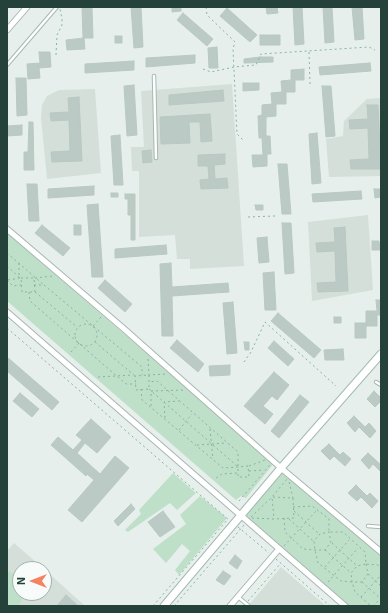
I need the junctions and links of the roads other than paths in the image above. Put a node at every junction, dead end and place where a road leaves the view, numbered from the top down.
1 (27, 7) edge
2 (58, 7) edge
3 (7, 29) edge
4 (7, 65) edge
5 (154, 76) dead end
6 (156, 158) dead end
7 (7, 229) edge
8 (7, 312) edge
9 (381, 354) edge
10 (376, 382) dead end
11 (381, 385) edge
12 (281, 468) junction
13 (242, 515) junction
14 (368, 526) dead end
15 (381, 527) edge
16 (282, 548) junction
17 (381, 552) edge
18 (238, 597) junction
19 (164, 606) edge
20 (230, 606) edge
21 (249, 606) edge
22 (345, 606) edge

1 - 3 street
2 - 4 lane
5 - 6 lane
7 - 12 street
8 - 13 street
9 - 12 street
10 - 11 lane
12 - 13 street
12 - 17 street
13 - 16 street
13 - 19 street
14 - 15 lane
16 - 18 street
16 - 22 street
18 - 20 street
18 - 21 lane

